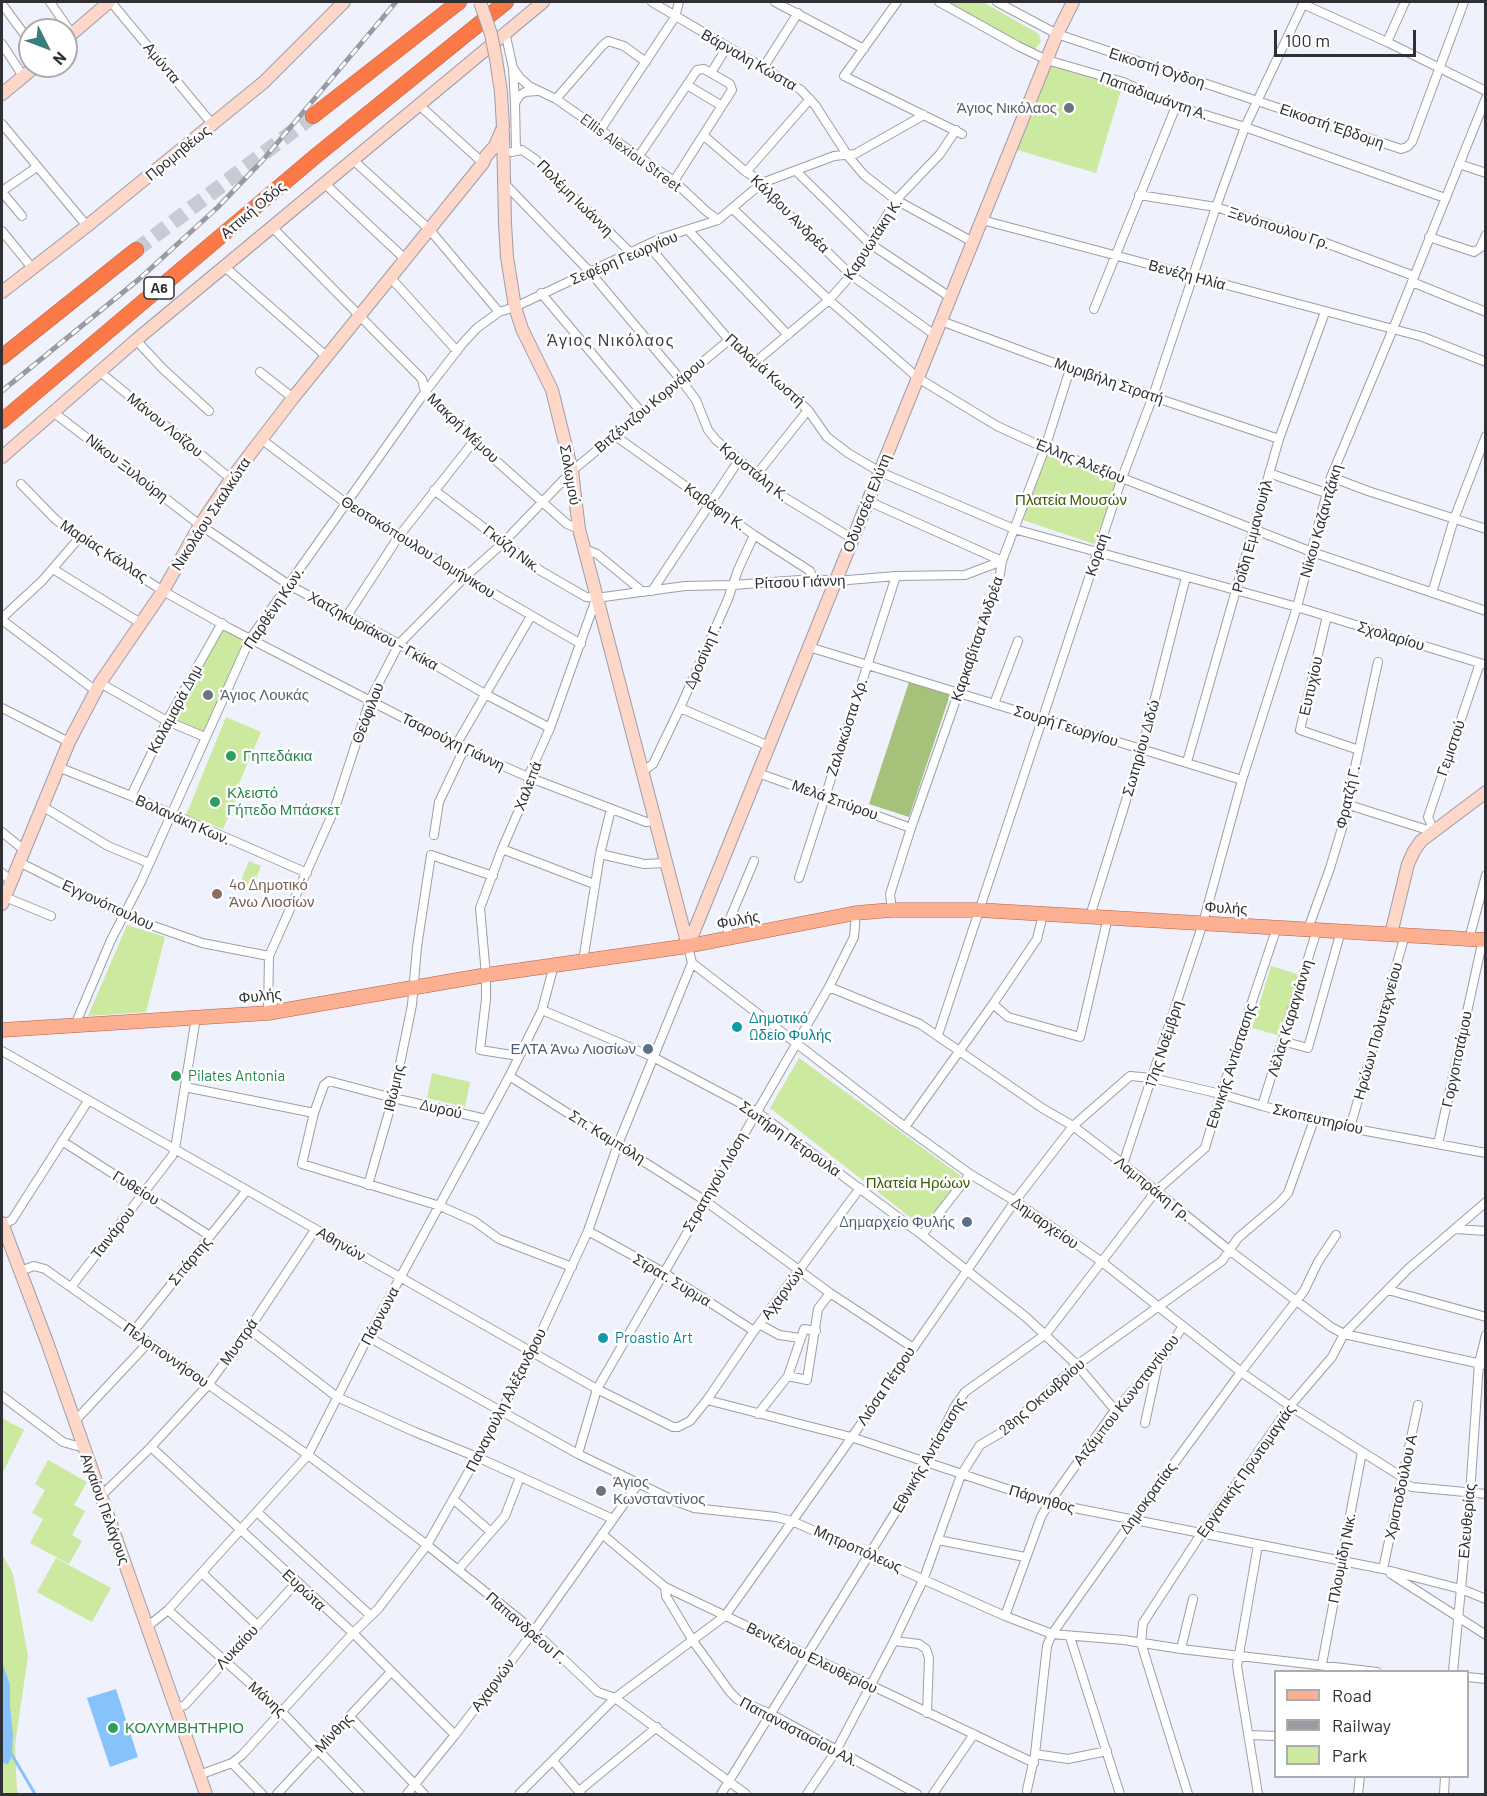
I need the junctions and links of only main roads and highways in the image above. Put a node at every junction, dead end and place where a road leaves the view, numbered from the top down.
1 (459, 2) edge
2 (506, 2) edge
3 (313, 116) tunnel mouth
4 (136, 250) tunnel mouth
5 (2, 357) edge
6 (2, 421) edge
7 (1479, 939) edge
8 (2, 1030) edge

1 - 3 highway
2 - 6 highway, Αττική Οδός / Α6
4 - 5 highway
7 - 8 main road, Φυλής

